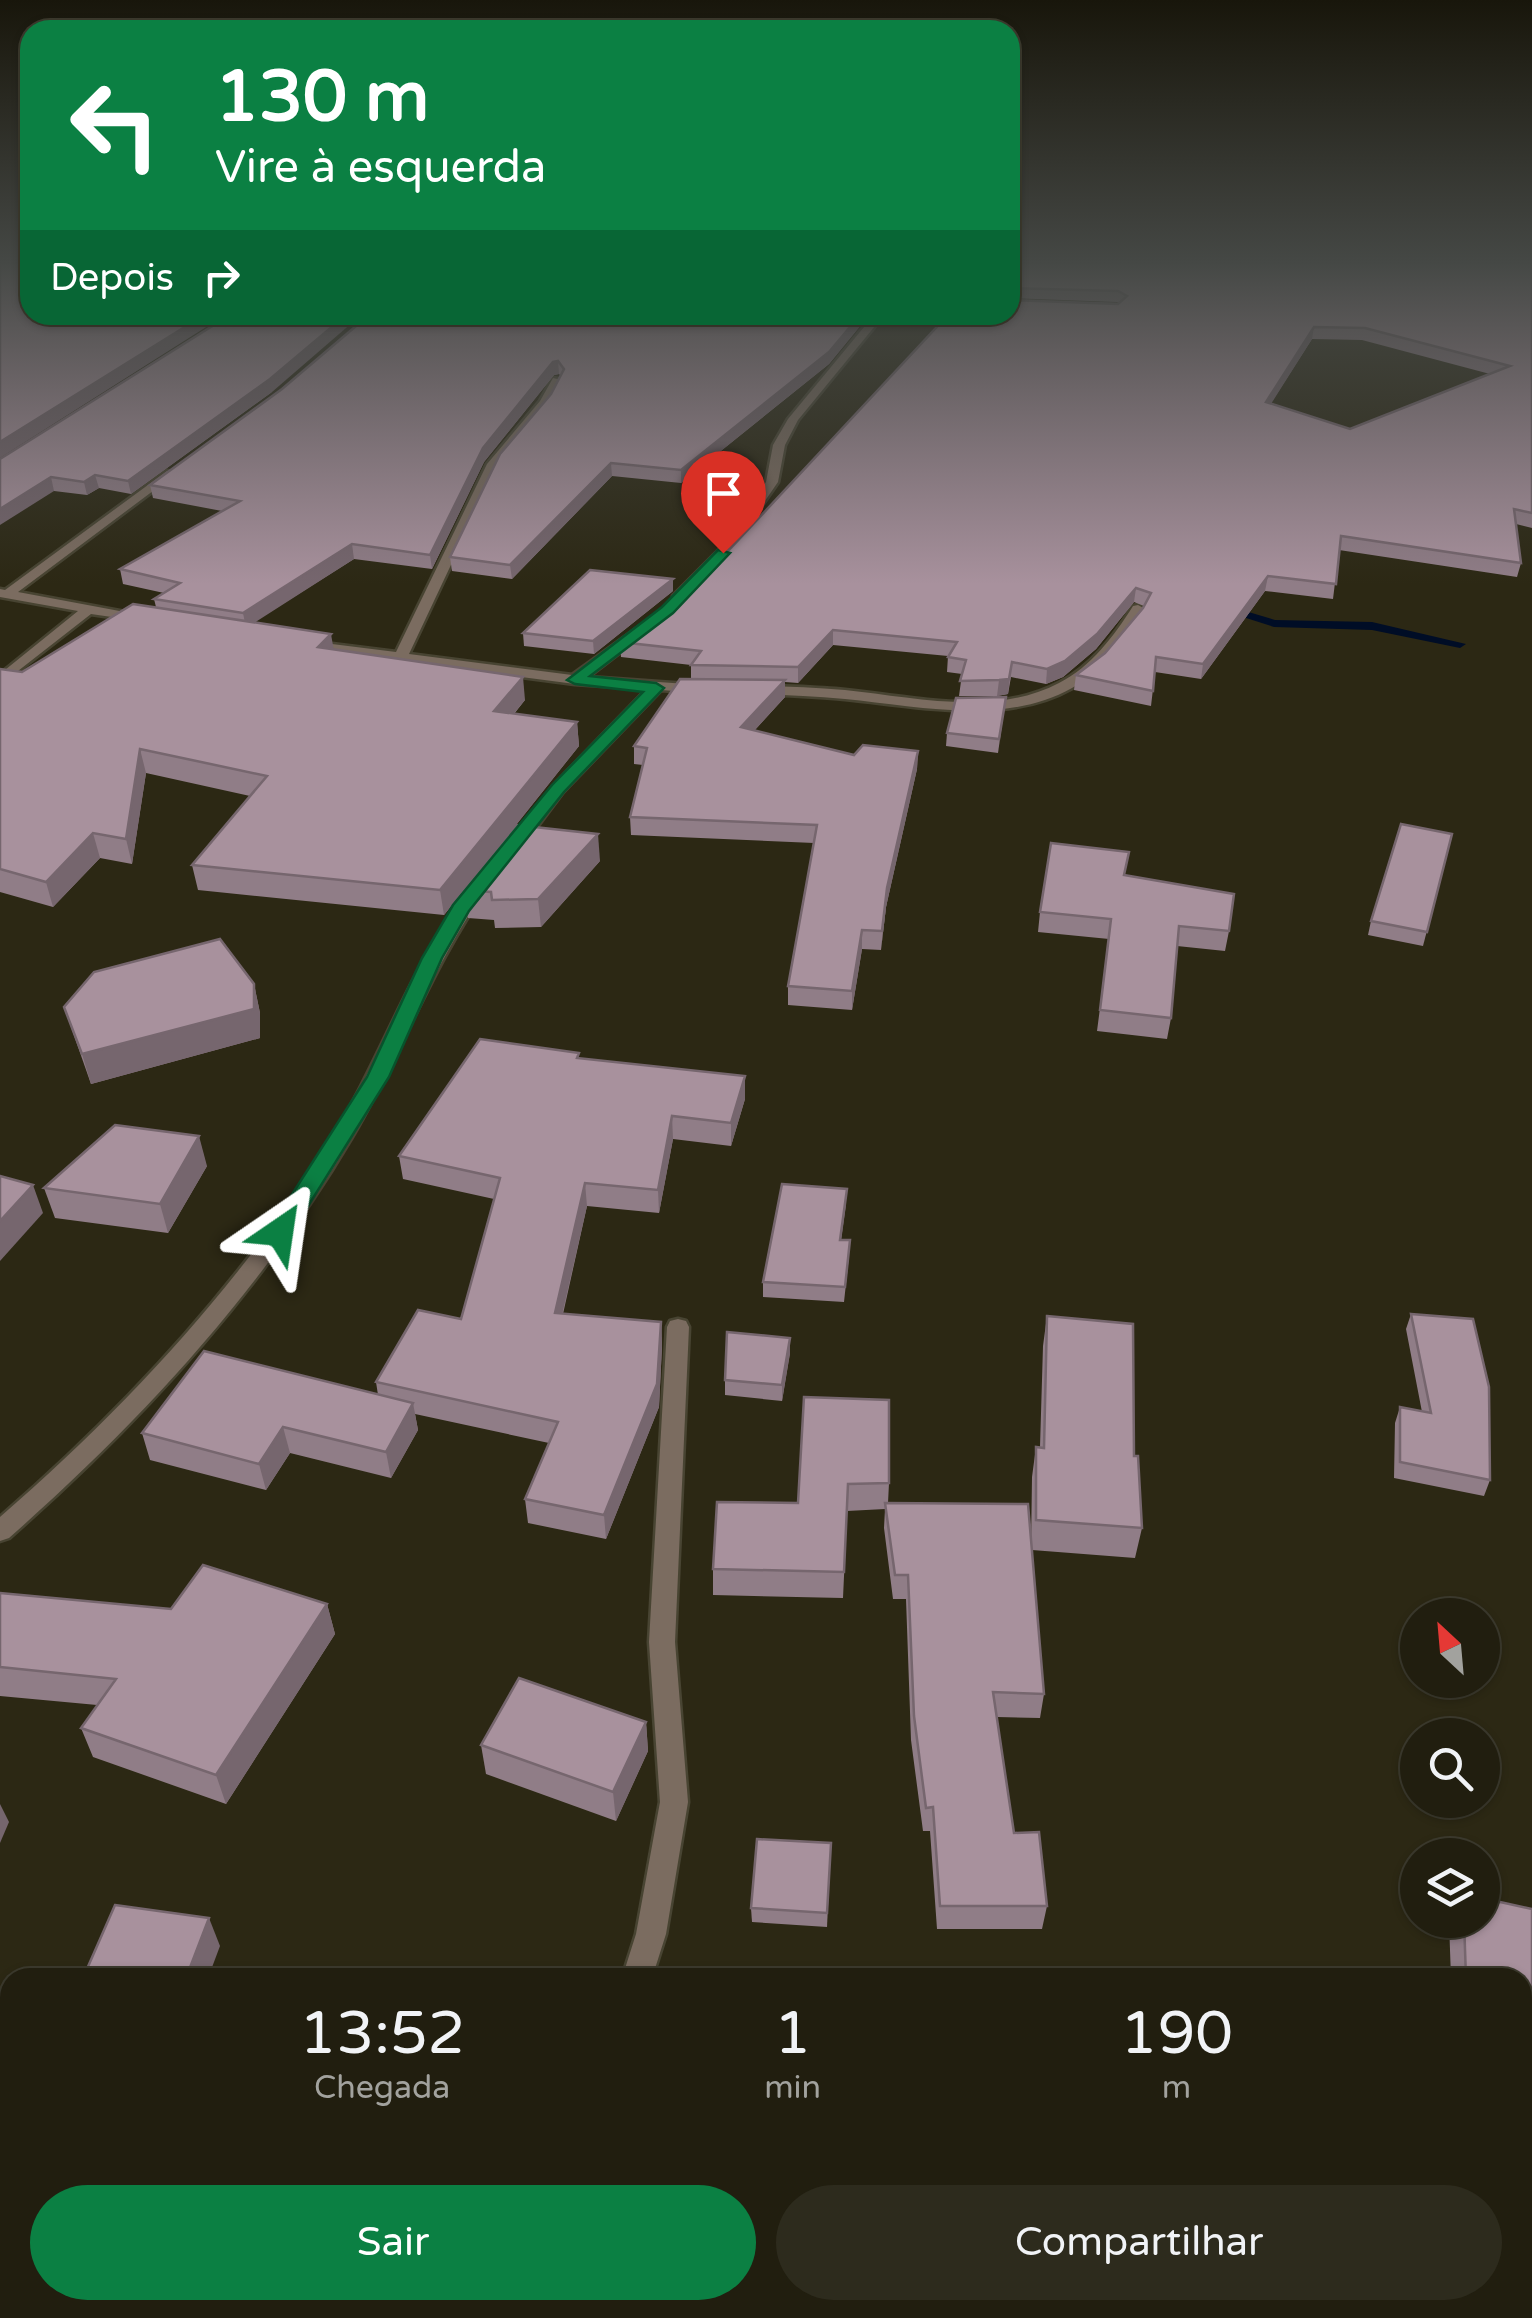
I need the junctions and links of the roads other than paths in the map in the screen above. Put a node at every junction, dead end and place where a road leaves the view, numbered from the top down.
1 (835, 368) edge
2 (557, 380) edge
3 (184, 464) edge
4 (4, 594) edge
5 (1138, 609) edge
6 (86, 610) junction
7 (668, 610) edge
8 (164, 622) edge
9 (652, 622) edge
10 (282, 641) edge
11 (400, 659) junction
12 (575, 680) junction
13 (0, 681) edge
14 (656, 688) junction
15 (678, 1328) dead end
16 (0, 1531) edge
17 (640, 1968) edge

1 - 7 street
2 - 11 street
3 - 4 street
4 - 6 street
5 - 14 street
6 - 8 street
6 - 13 street
9 - 12 street
10 - 11 street
11 - 12 street
12 - 14 street
14 - 16 street
15 - 17 street

